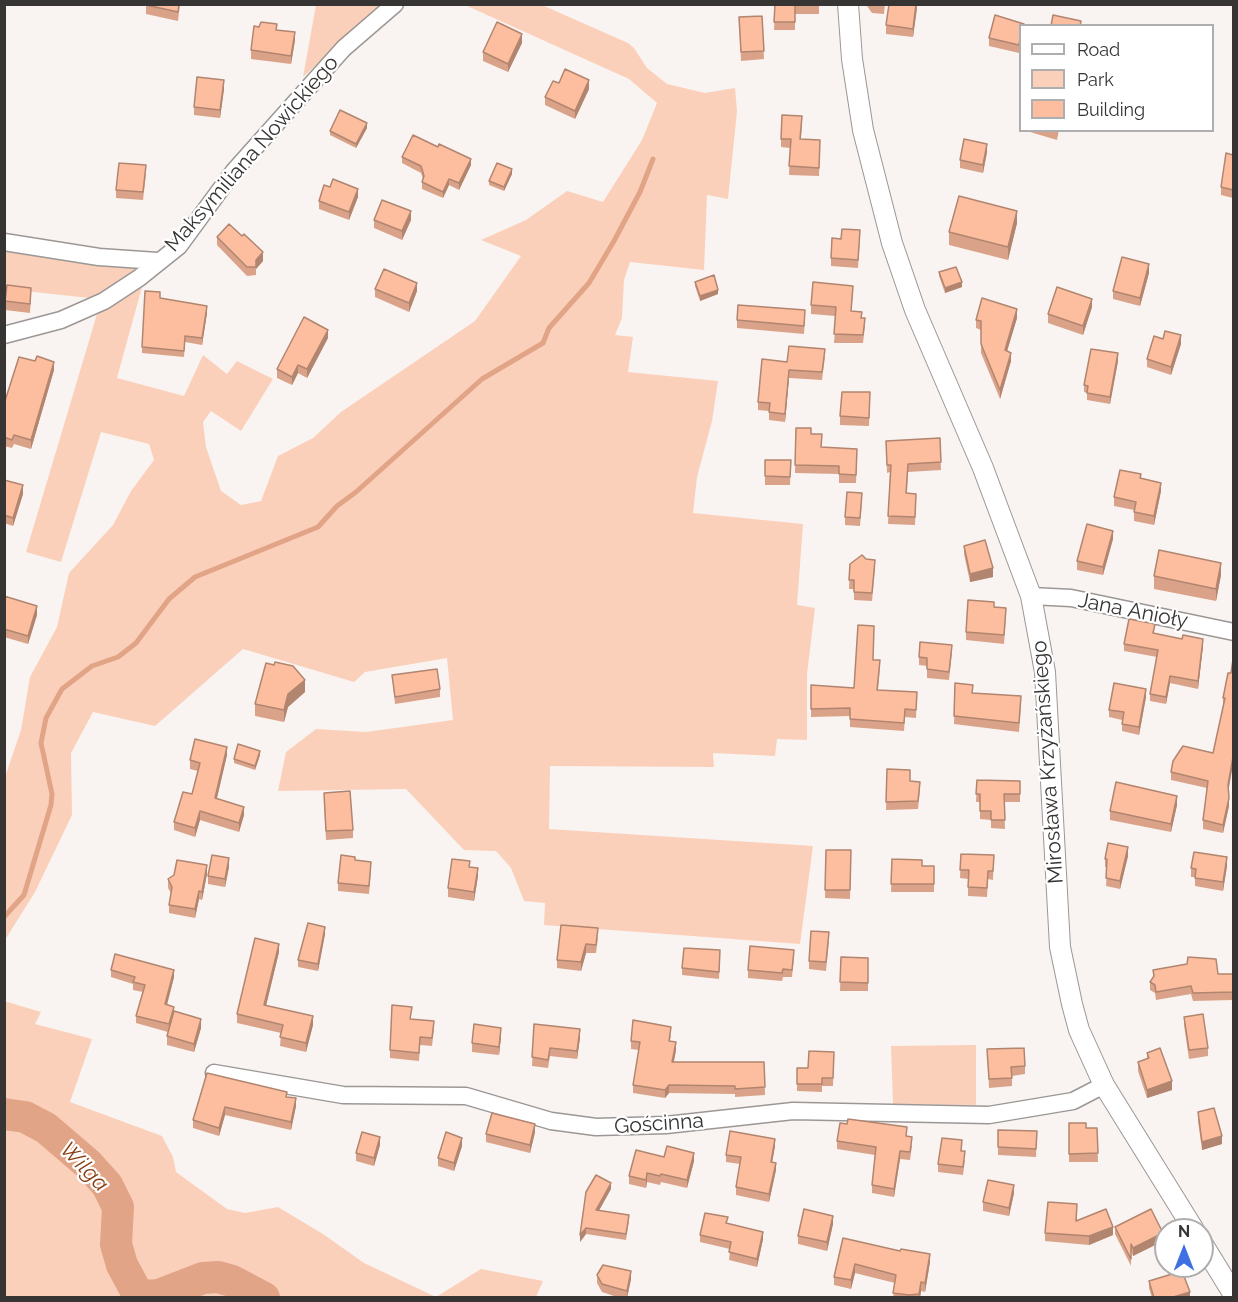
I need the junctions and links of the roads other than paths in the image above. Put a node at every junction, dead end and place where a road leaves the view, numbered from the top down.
1 (395, 4) edge
2 (848, 4) edge
3 (4, 242) edge
4 (157, 261) junction
5 (4, 336) edge
6 (1031, 596) junction
7 (1233, 632) edge
8 (214, 1073) edge
9 (1104, 1085) junction
10 (1187, 1218) edge
11 (1214, 1263) edge
12 (1233, 1295) edge

1 - 4 street, Maksymiliana Nowickiego
2 - 6 street, Mirosława Krzyżańskiego
3 - 4 street
4 - 5 street, Maksymiliana Nowickiego
6 - 7 street, Jana Anioły
6 - 9 street, Mirosława Krzyżańskiego
8 - 9 street, Gościnna
9 - 10 street, Mirosława Krzyżańskiego
11 - 12 street

